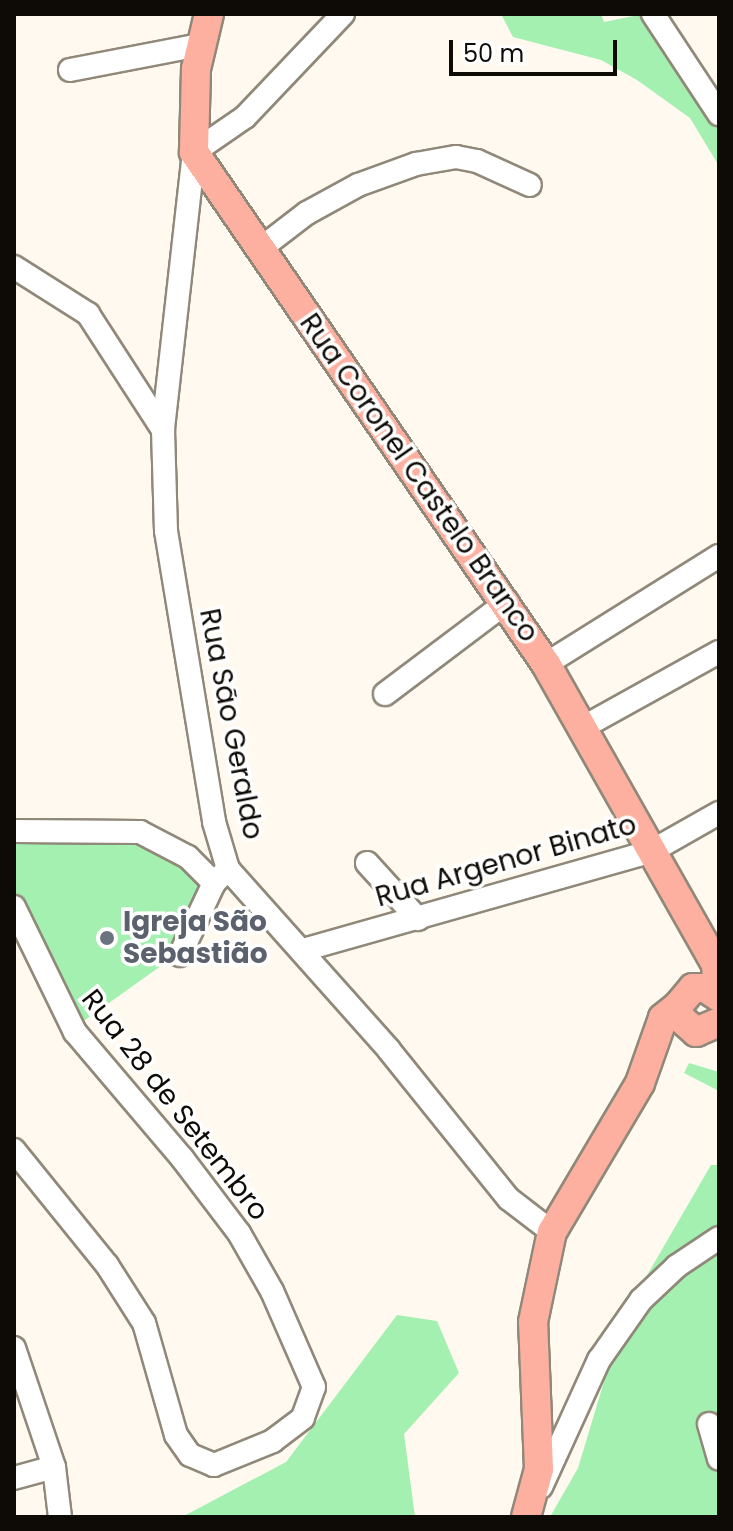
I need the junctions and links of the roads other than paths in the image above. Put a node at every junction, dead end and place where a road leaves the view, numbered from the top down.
1 (209, 14) edge
2 (343, 14) edge
3 (653, 14) edge
4 (200, 45) junction
5 (70, 70) dead end
6 (719, 114) edge
7 (194, 152) junction
8 (530, 185) dead end
9 (260, 249) junction
10 (14, 267) edge
11 (163, 430) junction
12 (719, 556) edge
13 (507, 602) junction
14 (719, 652) edge
15 (546, 664) junction
16 (385, 694) dead end
17 (580, 729) junction
18 (719, 813) edge
19 (14, 831) edge
20 (652, 851) junction
21 (367, 863) dead end
22 (221, 876) junction
23 (14, 907) edge
24 (418, 919) junction
25 (18, 935) edge
26 (303, 950) junction
27 (180, 955) dead end
28 (704, 1013) edge
29 (14, 1150) edge
30 (552, 1232) junction
31 (719, 1238) edge
32 (14, 1348) edge
33 (709, 1424) dead end
34 (719, 1459) edge
35 (54, 1467) junction
36 (14, 1478) edge
37 (529, 1512) edge
38 (61, 1514) edge

1 - 4 main road
2 - 7 street
3 - 6 street
4 - 5 street
4 - 7 main road
7 - 9 main road, Rua Coronel Castelo Branco
7 - 11 street, Rua São Geraldo
8 - 9 street
9 - 13 main road, Rua Coronel Castelo Branco
10 - 11 street
11 - 22 street, Rua São Geraldo
12 - 15 street
13 - 15 main road, Rua Coronel Castelo Branco
13 - 16 street
14 - 17 street
15 - 17 main road, Rua Coronel Castelo Branco
17 - 20 main road, Rua Coronel Castelo Branco
18 - 20 street, Rua Argenor Binato
19 - 22 street
20 - 24 street, Rua Argenor Binato
20 - 28 main road, Rua Coronel Castelo Branco
21 - 24 street
22 - 26 street, Rua São Geraldo
22 - 27 street
23 - 25 street, Rua 28 de Setembro
24 - 26 street, Rua Argenor Binato
25 - 29 street, Rua 28 de Setembro
26 - 30 street, Rua São Geraldo
28 - 30 main road
30 - 37 main road
31 - 37 street
32 - 35 street
33 - 34 street
35 - 36 street
35 - 38 street

